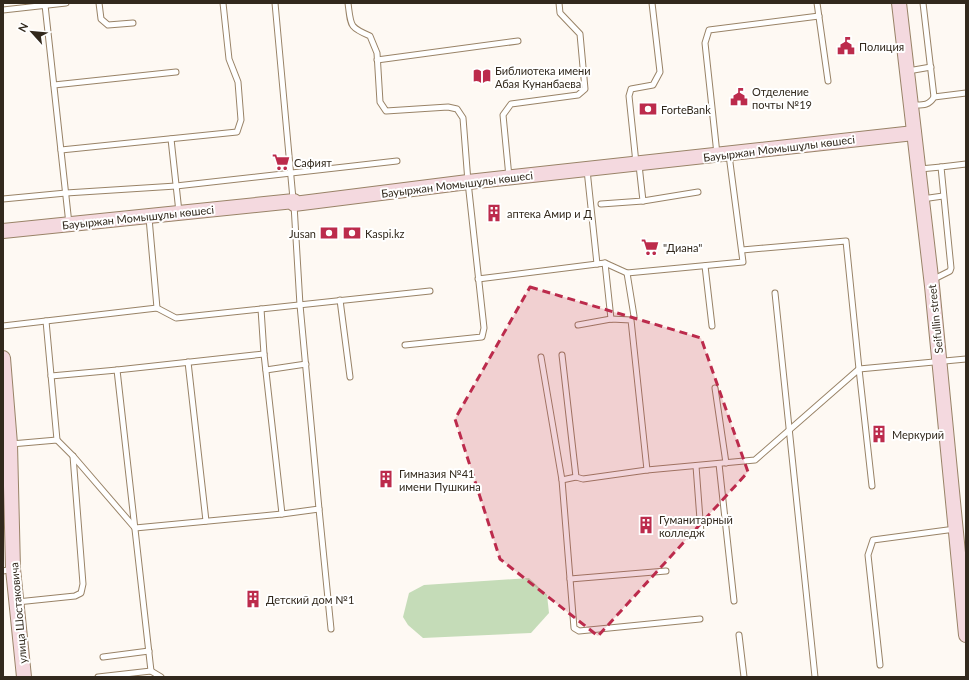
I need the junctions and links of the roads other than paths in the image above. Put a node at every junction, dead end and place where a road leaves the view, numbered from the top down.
1 (63, 3) edge
2 (66, 3) edge
3 (99, 3) edge
4 (223, 3) edge
5 (275, 3) edge
6 (348, 3) edge
7 (559, 3) edge
8 (652, 3) edge
9 (817, 3) edge
10 (899, 3) edge
11 (923, 3) edge
12 (45, 5) junction
13 (3, 10) edge
14 (818, 16) junction
15 (133, 23) dead end
16 (518, 41) dead end
17 (377, 60) junction
18 (930, 67) junction
19 (908, 71) junction
20 (176, 72) dead end
21 (828, 81) dead end
22 (54, 85) junction
23 (966, 92) edge
24 (934, 97) junction
25 (912, 105) junction
26 (914, 133) junction
27 (171, 139) junction
28 (61, 150) junction
29 (723, 154) junction
30 (396, 160) dead end
31 (637, 164) junction
32 (966, 164) edge
33 (941, 167) junction
34 (587, 169) junction
35 (918, 170) junction
36 (291, 174) junction
37 (509, 178) junction
38 (468, 182) junction
39 (176, 186) junction
40 (698, 192) dead end
41 (66, 193) junction
42 (943, 196) junction
43 (3, 199) edge
44 (922, 199) junction
45 (643, 201) junction
46 (294, 202) junction
47 (601, 204) dead end
48 (179, 212) junction
49 (149, 217) junction
50 (70, 225) junction
51 (3, 231) edge
52 (742, 250) junction
53 (605, 263) junction
54 (597, 264) junction
55 (705, 266) junction
56 (627, 273) junction
57 (478, 279) junction
58 (932, 280) junction
59 (430, 290) dead end
60 (775, 293) dead end
61 (340, 300) junction
62 (300, 305) junction
63 (157, 308) junction
64 (261, 309) junction
65 (634, 316) dead end
66 (612, 319) junction
67 (46, 321) junction
68 (578, 325) dead end
69 (3, 326) edge
70 (712, 326) dead end
71 (405, 345) dead end
72 (264, 354) junction
73 (562, 355) dead end
74 (541, 356) dead end
75 (3, 358) edge
76 (966, 359) edge
77 (188, 362) junction
78 (940, 363) junction
79 (306, 364) junction
80 (858, 369) junction
81 (117, 370) junction
82 (266, 370) junction
83 (51, 376) junction
84 (350, 378) dead end
85 (716, 388) dead end
86 (5, 416) edge
87 (790, 429) junction
88 (57, 440) junction
89 (10, 444) junction
90 (73, 456) junction
91 (726, 463) junction
92 (719, 464) junction
93 (696, 466) junction
94 (647, 470) junction
95 (576, 477) junction
96 (562, 480) junction
97 (872, 486) dead end
98 (319, 509) junction
99 (282, 514) junction
100 (206, 521) junction
101 (135, 528) junction
102 (956, 529) junction
103 (701, 533) dead end
104 (8, 570) edge
105 (666, 571) dead end
106 (570, 579) junction
107 (734, 601) dead end
108 (16, 602) junction
109 (700, 620) dead end
110 (331, 629) dead end
111 (739, 635) dead end
112 (966, 635) edge
113 (149, 651) junction
114 (103, 657) dead end
115 (880, 665) dead end
116 (151, 671) junction
117 (120, 676) edge
118 (24, 677) edge
119 (98, 677) edge
120 (160, 677) edge
121 (744, 677) edge
122 (815, 677) edge

1 - 2 lane
1 - 12 lane
3 - 15 lane
4 - 27 lane
5 - 36 lane
6 - 17 lane
7 - 37 lane
8 - 31 lane
9 - 14 lane
10 - 19 street, Seifullin street
11 - 18 lane
12 - 13 lane
12 - 22 lane
14 - 21 lane
14 - 29 lane
16 - 17 lane
17 - 38 lane
18 - 19 lane
18 - 24 lane
19 - 25 street, Seifullin street
20 - 22 lane
22 - 28 lane
23 - 24 lane
24 - 25 lane
25 - 26 street, Seifullin street
26 - 29 street, Бауыржан Момышұлы көшесі
26 - 35 street, Seifullin street
27 - 28 lane
27 - 39 lane
28 - 41 lane
29 - 31 street, Бауыржан Момышұлы көшесі
29 - 52 lane
30 - 36 lane
31 - 34 street, Бауыржан Момышұлы көшесі
31 - 45 lane
32 - 33 lane
33 - 35 lane
33 - 42 lane
34 - 37 street, Бауыржан Момышұлы көшесі
34 - 54 lane
35 - 44 street, Seifullin street
36 - 39 lane
36 - 46 lane
37 - 38 street, Бауыржан Момышұлы көшесі
38 - 46 street, Бауыржан Момышұлы көшесі
38 - 57 lane
39 - 41 lane
39 - 48 lane
40 - 45 lane
41 - 43 lane
41 - 50 lane
42 - 44 lane
42 - 58 lane
44 - 58 street, Seifullin street
45 - 47 lane
46 - 48 street, Бауыржан Момышұлы көшесі
46 - 62 lane
48 - 49 street, Бауыржан Момышұлы көшесі
49 - 50 street, Бауыржан Момышұлы көшесі
49 - 63 lane
50 - 51 street, Бауыржан Момышұлы көшесі
52 - 55 lane
52 - 80 lane
53 - 54 lane
53 - 56 lane
53 - 66 lane
54 - 57 lane
55 - 56 lane
55 - 70 lane
56 - 65 lane
57 - 71 lane
58 - 78 street, Seifullin street
59 - 61 lane
60 - 87 lane
61 - 62 lane
61 - 84 lane
62 - 64 lane
62 - 79 lane
63 - 64 lane
63 - 67 lane
64 - 72 lane
66 - 68 lane
66 - 94 lane
67 - 69 lane
67 - 83 lane
72 - 77 lane
72 - 82 lane
73 - 95 lane
74 - 96 lane
75 - 86 street, улица Шостаковича
76 - 78 lane
77 - 81 lane
77 - 100 lane
78 - 80 lane
78 - 102 street, Seifullin street
79 - 82 lane
79 - 98 lane
80 - 87 lane
80 - 97 lane
81 - 83 lane
81 - 101 lane
82 - 99 lane
83 - 88 lane
85 - 91 lane
86 - 89 street, улица Шостаковича
87 - 91 lane
87 - 122 lane
88 - 89 lane
88 - 90 lane
89 - 104 street, улица Шостаковича
90 - 101 lane
90 - 108 lane
91 - 92 lane
92 - 93 lane
92 - 107 lane
93 - 94 lane
93 - 103 lane
94 - 95 lane
95 - 96 lane
96 - 106 lane
98 - 99 lane
98 - 110 lane
99 - 100 lane
100 - 101 lane
101 - 113 lane
102 - 112 street, Seifullin street
102 - 115 lane
104 - 108 street, улица Шостаковича
105 - 106 lane
106 - 109 lane
108 - 118 street, улица Шостаковича
111 - 121 lane
113 - 114 lane
113 - 116 lane
116 - 117 lane
116 - 120 lane
117 - 119 lane

